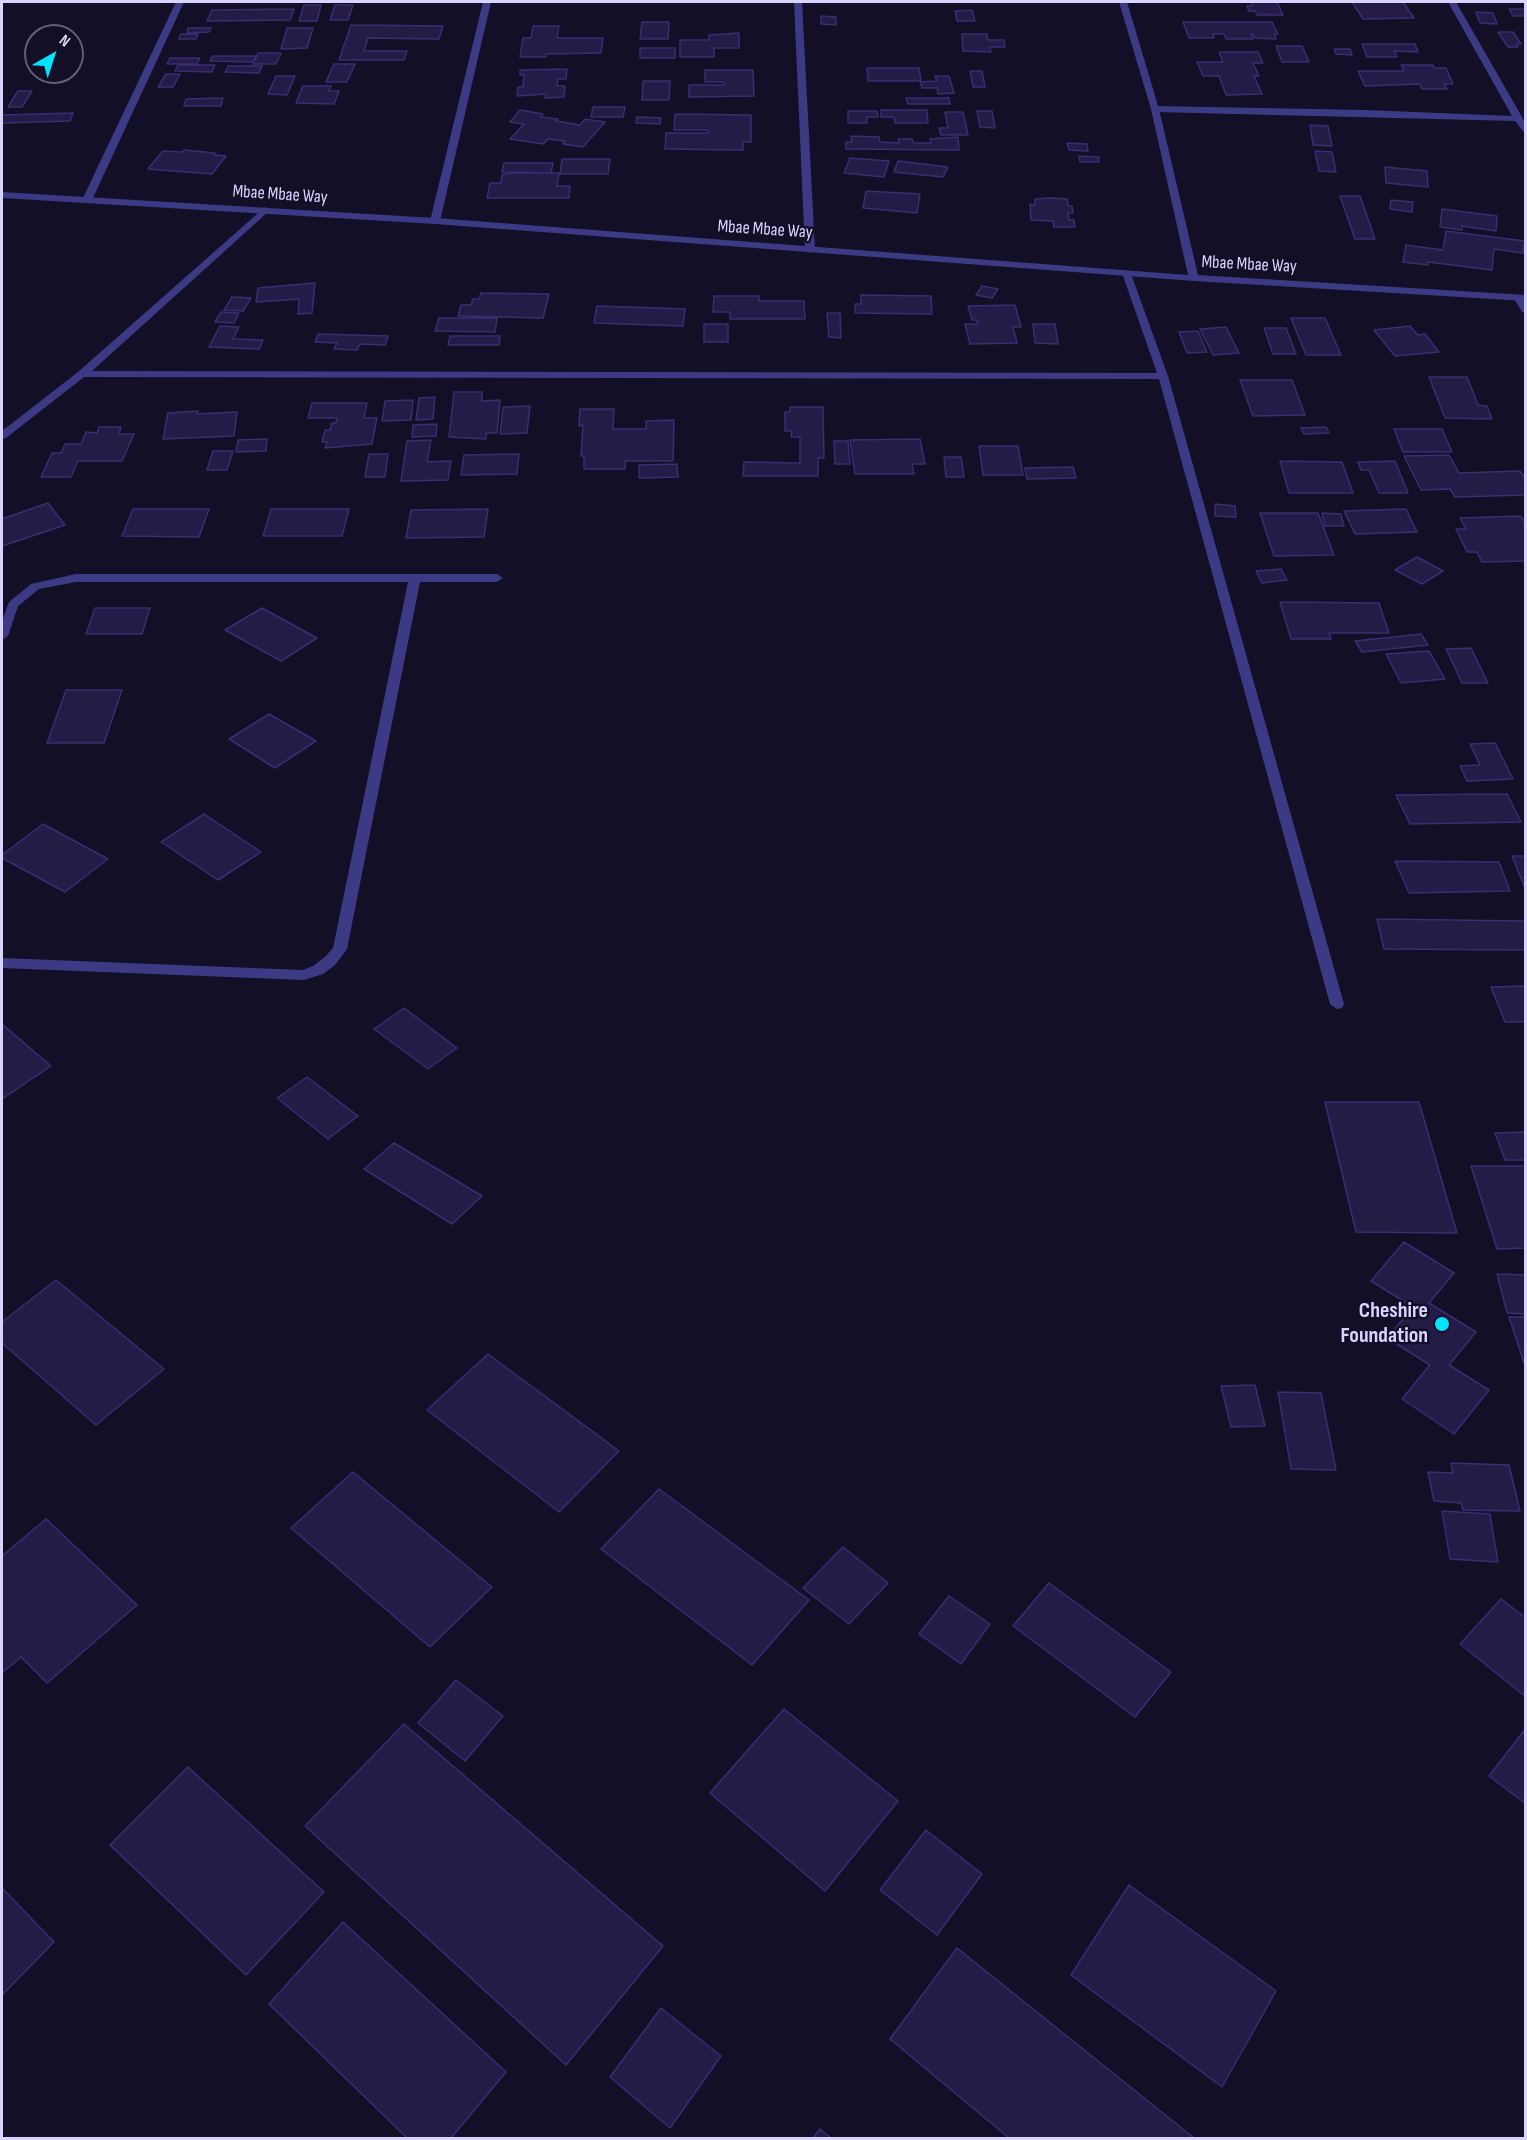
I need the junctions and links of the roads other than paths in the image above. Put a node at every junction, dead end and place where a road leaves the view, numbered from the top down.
1 (180, 2) edge
2 (487, 2) edge
3 (798, 2) edge
4 (1123, 2) edge
5 (1452, 2) edge
6 (1155, 109) junction
7 (1518, 119) junction
8 (1526, 133) edge
9 (2, 195) edge
10 (87, 200) junction
11 (265, 210) junction
12 (435, 221) junction
13 (810, 250) junction
14 (1127, 273) junction
15 (1194, 278) junction
16 (1522, 297) edge
17 (1526, 310) edge
18 (82, 374) junction
19 (1163, 376) junction
20 (2, 436) edge
21 (415, 578) junction
22 (497, 578) dead end
23 (2, 636) edge
24 (2, 963) edge
25 (1336, 1004) dead end

1 - 10 street
2 - 12 street
3 - 13 street
4 - 6 street
5 - 7 street
6 - 7 street
6 - 15 street
7 - 8 street
9 - 10 street, Mbae Mbae Way
10 - 11 street, Mbae Mbae Way
11 - 12 street, Mbae Mbae Way
11 - 18 street
12 - 13 street, Mbae Mbae Way
13 - 14 street, Mbae Mbae Way
14 - 15 street, Mbae Mbae Way
14 - 19 street
15 - 16 street, Mbae Mbae Way
16 - 17 street
18 - 19 street
18 - 20 street
19 - 25 street
21 - 22 street
21 - 23 street
21 - 24 street

